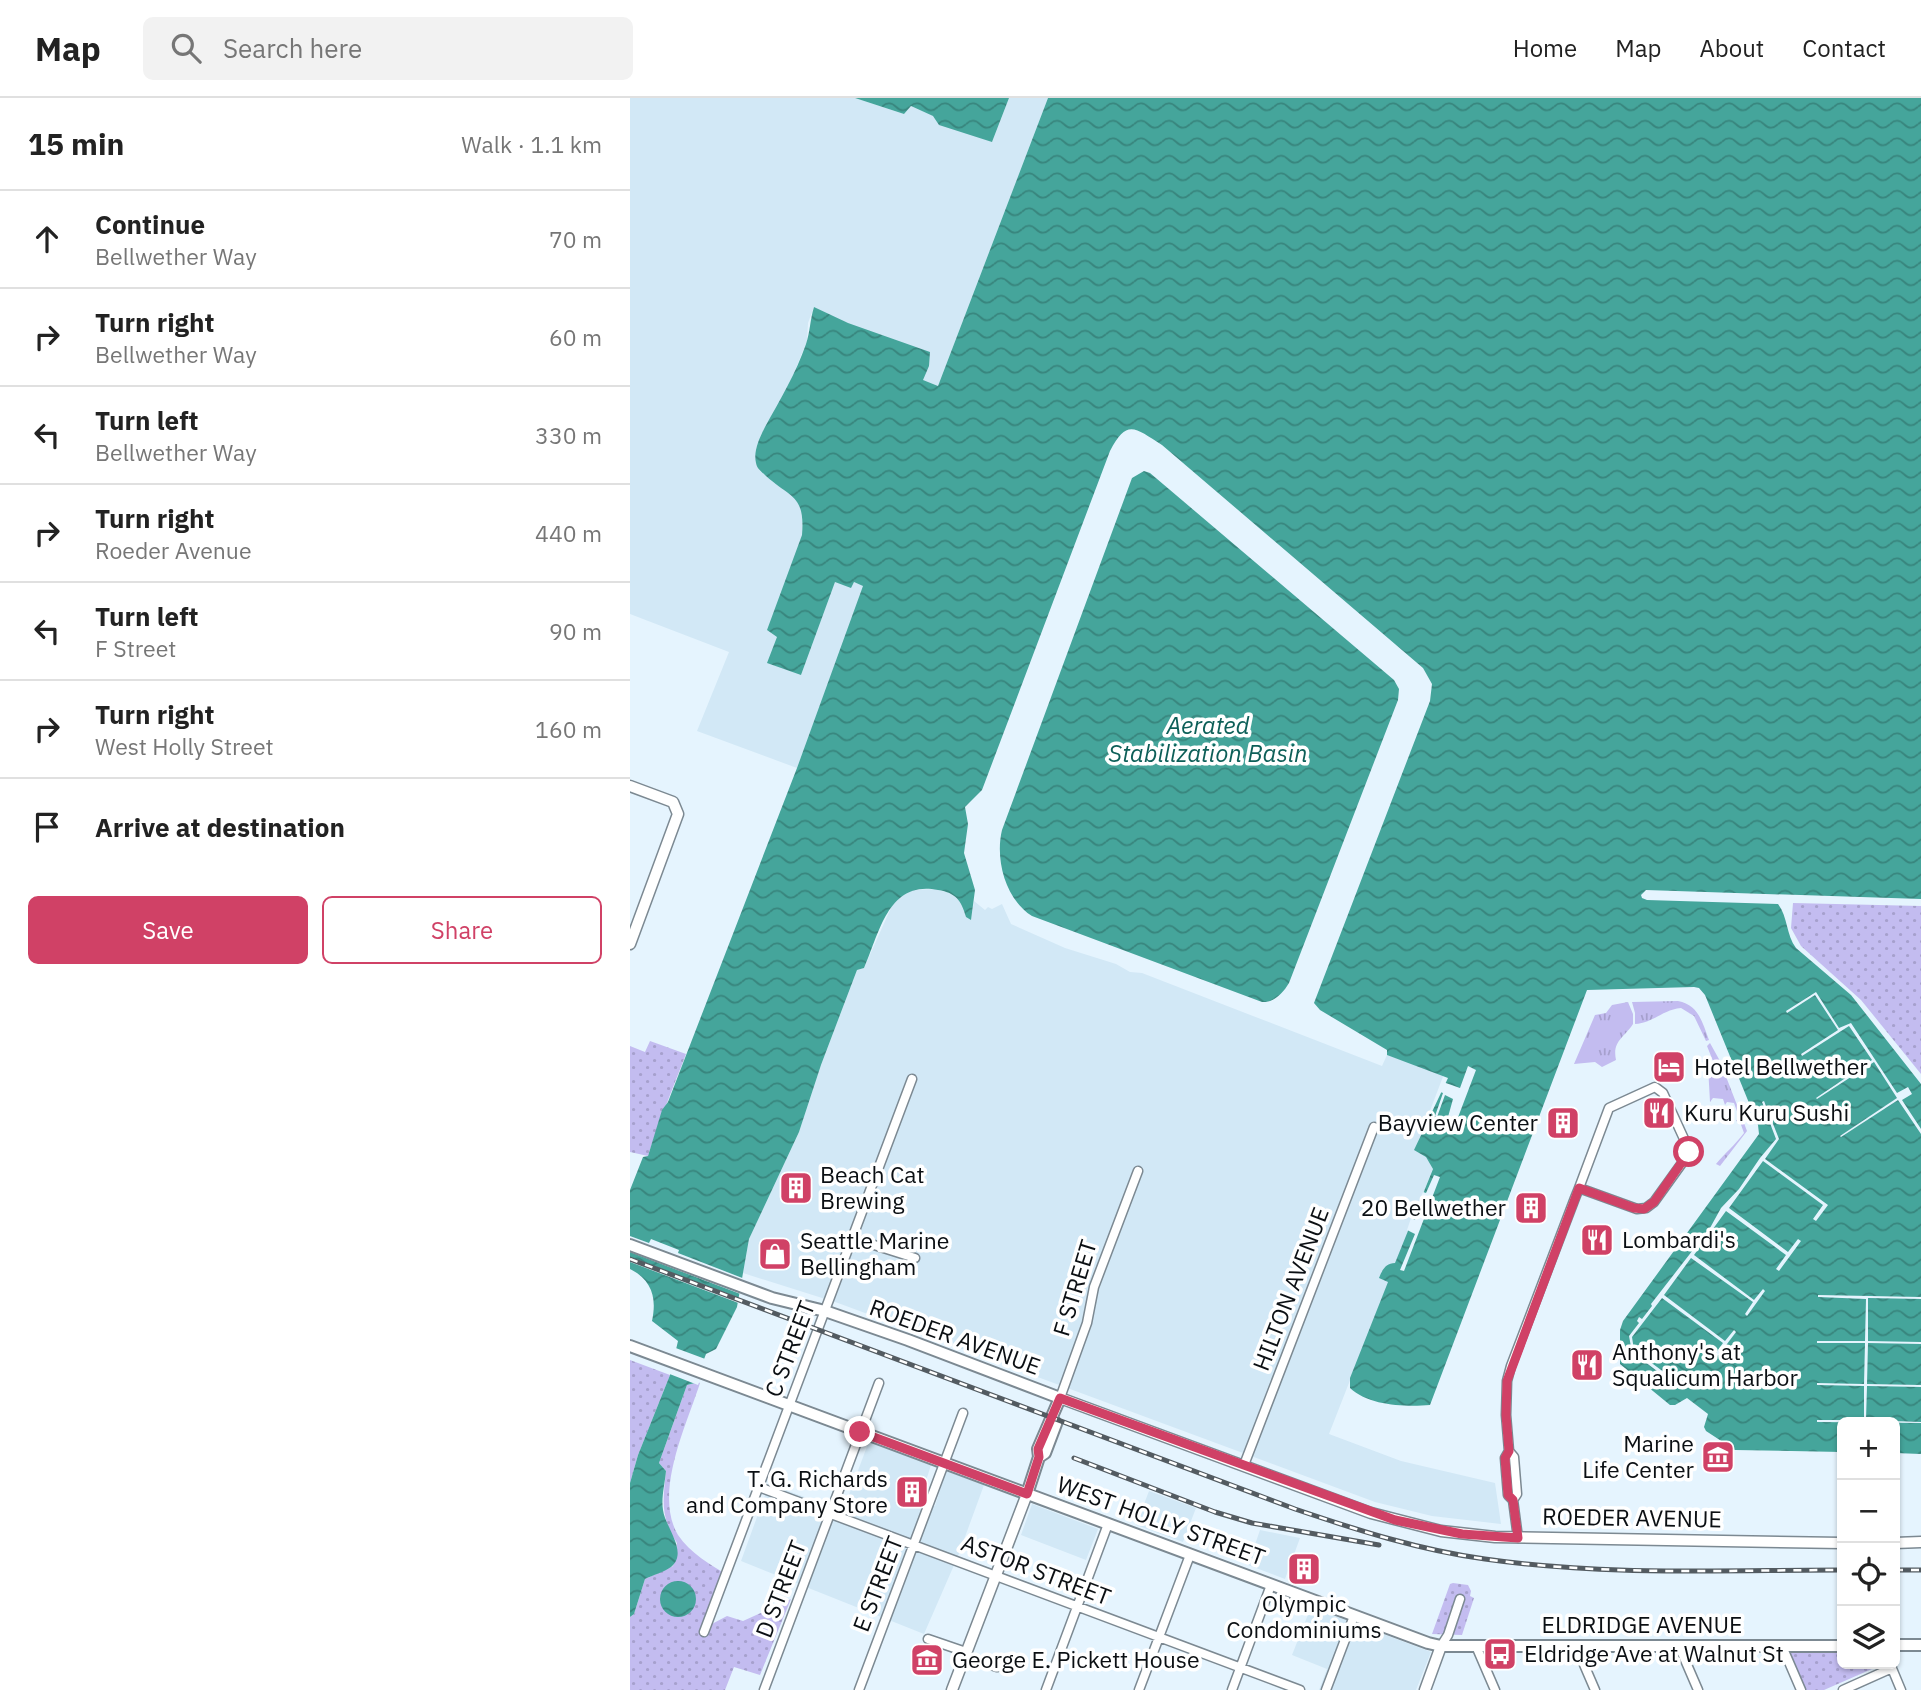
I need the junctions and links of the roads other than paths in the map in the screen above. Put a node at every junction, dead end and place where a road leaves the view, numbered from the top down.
1 (630, 786) edge
2 (630, 944) edge
3 (912, 1079) dead end
4 (1374, 1127) dead end
5 (1138, 1171) dead end
6 (1579, 1188) junction
7 (852, 1238) junction
8 (630, 1245) edge
9 (915, 1258) dead end
10 (825, 1311) junction
11 (630, 1346) edge
12 (878, 1383) dead end
13 (1060, 1398) junction
14 (789, 1405) junction
15 (963, 1413) dead end
16 (860, 1432) junction
17 (944, 1463) junction
18 (1244, 1465) junction
19 (759, 1487) junction
20 (1027, 1494) junction
21 (830, 1513) junction
22 (1108, 1524) junction
23 (1518, 1538) junction
24 (1921, 1542) edge
25 (1837, 1543) edge
26 (1900, 1543) edge
27 (914, 1545) junction
28 (1190, 1555) junction
29 (995, 1575) junction
30 (1271, 1585) junction
31 (1461, 1599) dead end
32 (1077, 1606) junction
33 (1354, 1616) junction
34 (704, 1632) dead end
35 (1159, 1637) junction
36 (928, 1639) dead end
37 (1900, 1645) edge
38 (1921, 1645) edge
39 (1441, 1646) junction
40 (1476, 1646) junction
41 (1576, 1646) junction
42 (1679, 1646) junction
43 (1782, 1646) junction
44 (1837, 1646) edge
45 (966, 1654) junction
46 (997, 1667) dead end
47 (1241, 1668) junction
48 (1885, 1669) edge
49 (1892, 1669) edge
50 (764, 1690) edge
51 (859, 1690) edge
52 (952, 1690) edge
53 (1046, 1690) edge
54 (1139, 1690) edge
55 (1232, 1690) edge
56 (1300, 1690) edge
57 (1326, 1690) edge
58 (1425, 1690) edge
59 (1495, 1690) edge
60 (1595, 1690) edge
61 (1698, 1690) edge
62 (1801, 1690) edge
63 (1843, 1690) edge
64 (1901, 1690) edge

1 - 2 street
3 - 7 street, C STREET
4 - 18 street, HILTON AVENUE
5 - 13 street, F STREET
6 - 6 street
6 - 23 street
7 - 9 street
7 - 10 street, C STREET
8 - 10 main road, ROEDER AVENUE
10 - 13 main road, ROEDER AVENUE
10 - 14 street, C STREET
11 - 14 main road, WEST HOLLY STREET
12 - 16 street, D STREET
13 - 18 street, ROEDER AVENUE
13 - 20 main road, F STREET
14 - 16 main road, WEST HOLLY STREET
14 - 19 street, C STREET
15 - 17 street, E STREET
16 - 17 main road, WEST HOLLY STREET
16 - 21 street, D STREET
17 - 20 main road, WEST HOLLY STREET
17 - 27 street, E STREET
18 - 23 street, ROEDER AVENUE
19 - 21 street, ASTOR STREET
19 - 34 street, C STREET
20 - 22 main road, WEST HOLLY STREET
20 - 29 street, F STREET
21 - 27 street, ASTOR STREET
21 - 50 street, D STREET
22 - 28 main road, WEST HOLLY STREET
22 - 32 street
23 - 25 street, ROEDER AVENUE
24 - 26 street
27 - 29 street, ASTOR STREET
27 - 51 street, E STREET
28 - 30 main road, WEST HOLLY STREET
28 - 35 street
29 - 32 street, ASTOR STREET
29 - 45 street, F STREET
30 - 33 main road, WEST HOLLY STREET
30 - 47 street
31 - 39 street
32 - 35 street, ASTOR STREET
32 - 53 street
33 - 39 main road, WEST HOLLY STREET
33 - 57 street
35 - 47 street, ASTOR STREET
35 - 54 street
36 - 45 street
37 - 38 main road
39 - 40 main road, ELDRIDGE AVENUE
39 - 58 street
40 - 41 main road, ELDRIDGE AVENUE
40 - 59 street
41 - 42 main road, ELDRIDGE AVENUE
41 - 60 street
42 - 43 main road, ELDRIDGE AVENUE
42 - 61 street
43 - 44 main road, ELDRIDGE AVENUE
43 - 62 street
45 - 46 street
45 - 52 street, F STREET
47 - 55 street
47 - 56 street, ASTOR STREET
48 - 63 street
49 - 64 street

